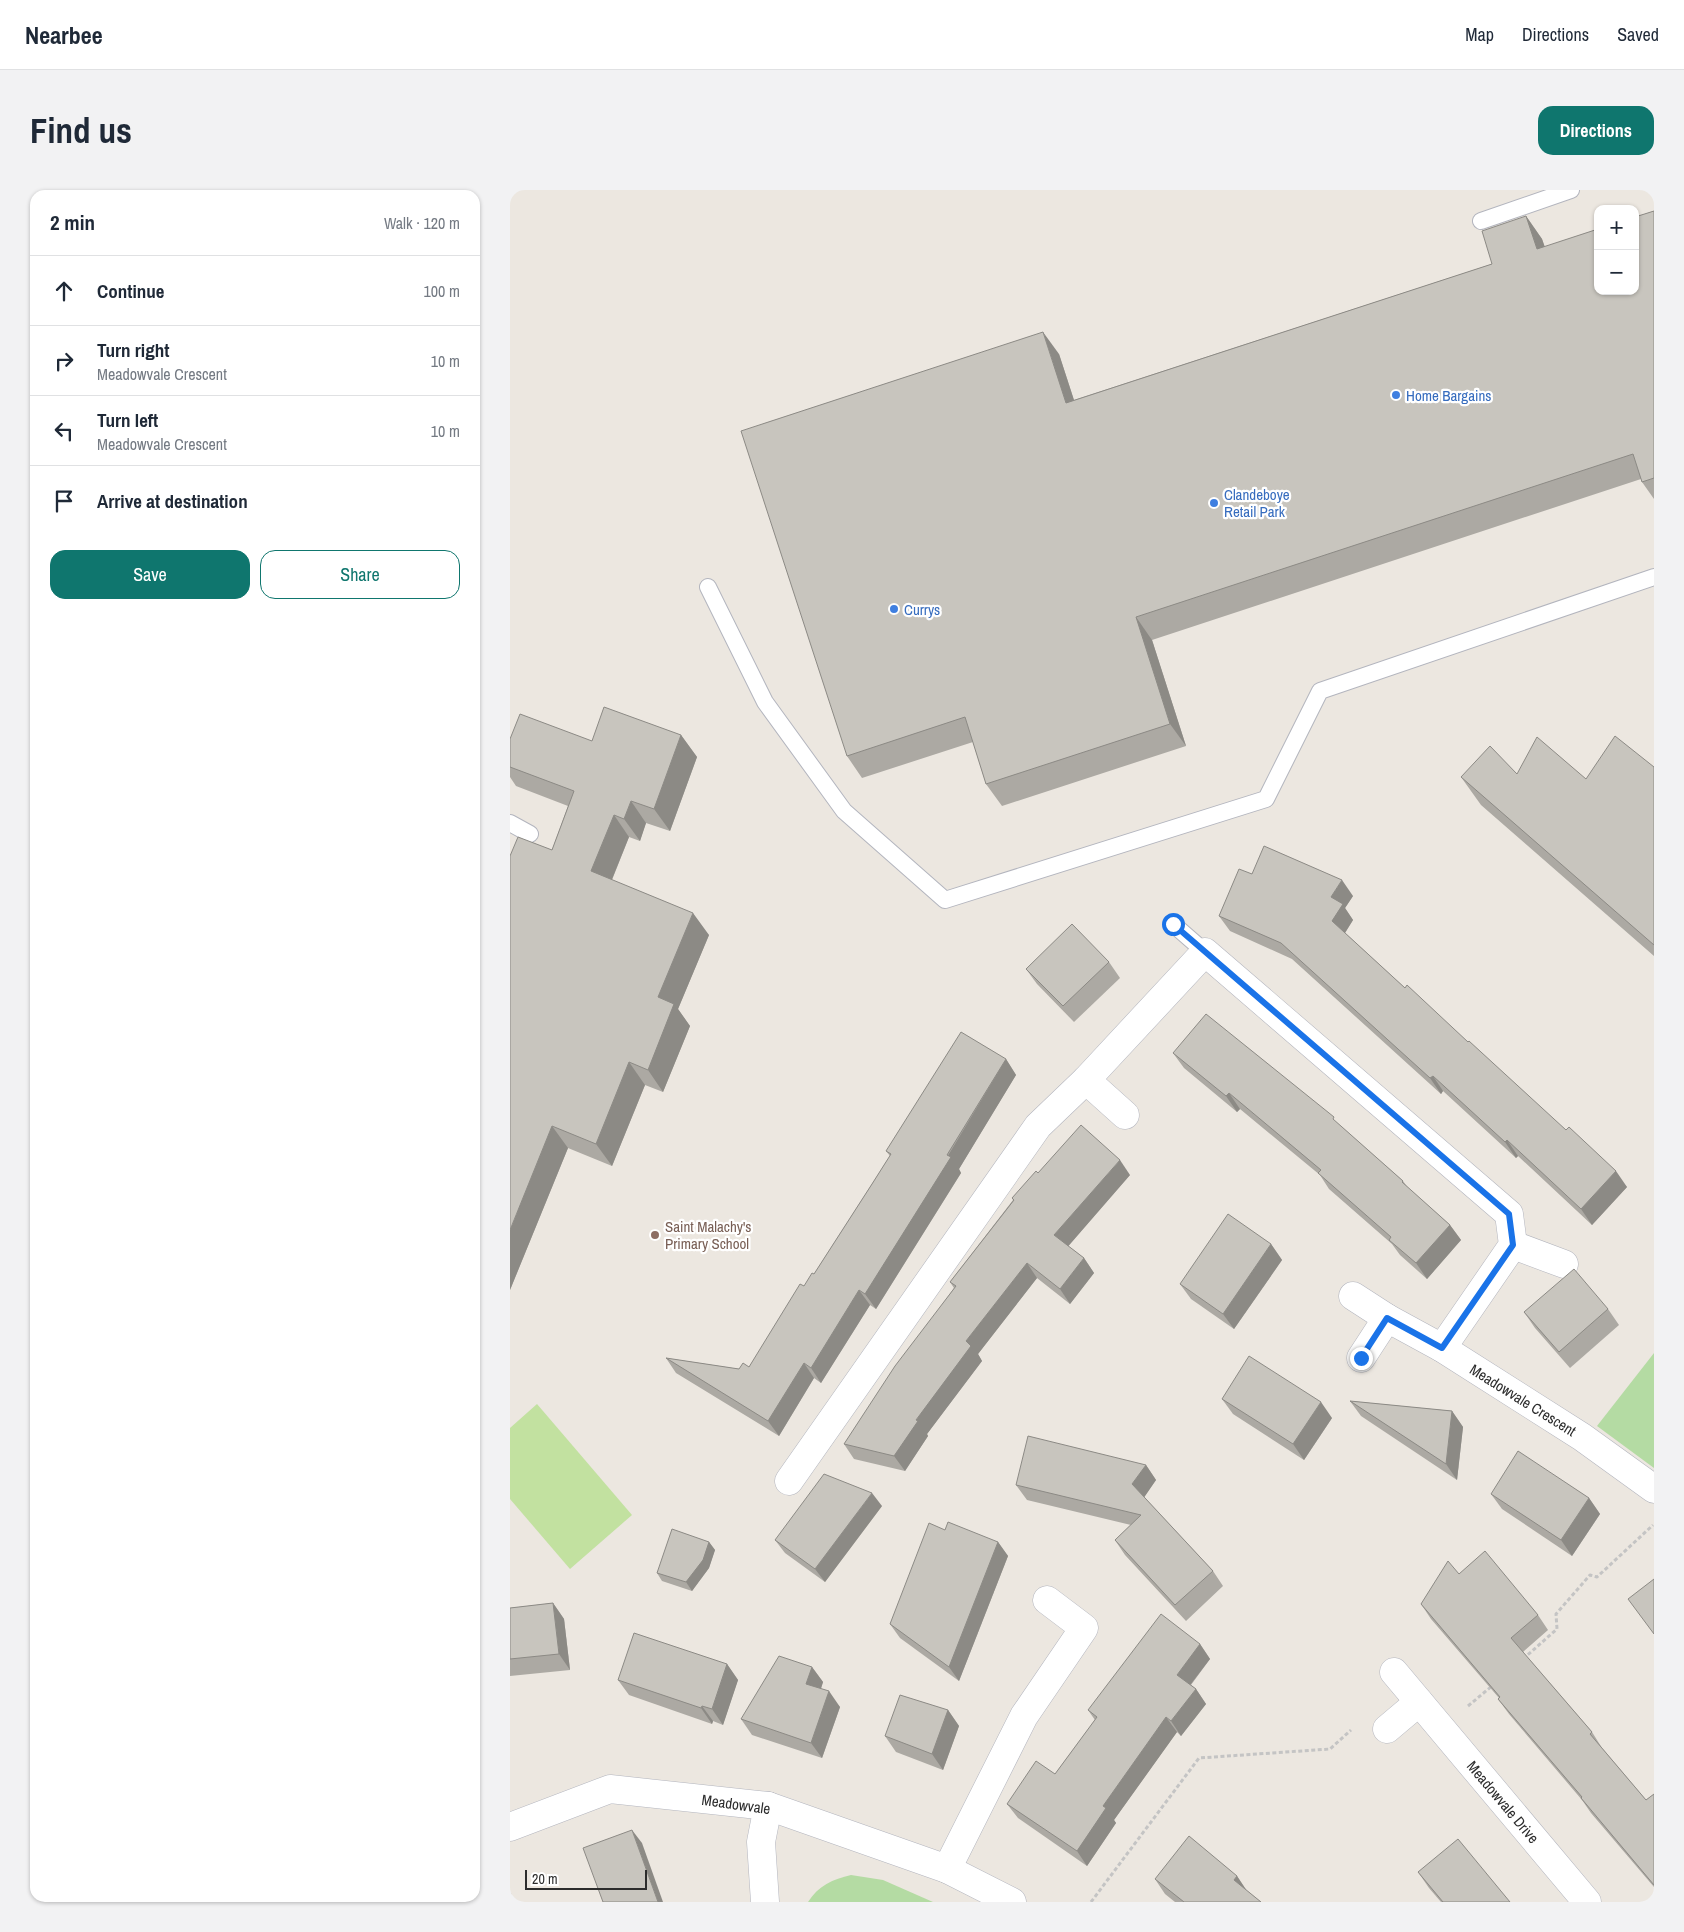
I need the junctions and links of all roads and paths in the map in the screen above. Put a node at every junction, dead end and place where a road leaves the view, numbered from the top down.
1 (1571, 190) edge
2 (1481, 221) dead end
3 (1654, 577) edge
4 (708, 587) dead end
5 (510, 823) edge
6 (530, 834) dead end
7 (1173, 924) dead end
8 (1205, 952) junction
9 (1086, 1080) junction
10 (1125, 1115) dead end
11 (1513, 1245) junction
12 (1564, 1264) dead end
13 (1353, 1296) dead end
14 (1387, 1318) junction
15 (1442, 1348) junction
16 (1361, 1358) dead end
17 (789, 1481) dead end
18 (1654, 1489) edge
19 (1654, 1524) edge
20 (1047, 1600) dead end
21 (1521, 1660) edge
22 (1394, 1672) dead end
23 (1492, 1686) edge
24 (1419, 1702) junction
25 (1387, 1729) joint
26 (1442, 1729) junction
27 (768, 1806) junction
28 (510, 1827) edge
29 (947, 1869) junction
30 (765, 1902) edge
31 (1012, 1902) edge
32 (1091, 1902) edge
33 (1587, 1902) edge

1 - 2 lane
3 - 4 lane
5 - 6 lane
7 - 8 lane
8 - 9 street
8 - 11 street
9 - 10 street
9 - 17 street
11 - 12 street
11 - 15 street
13 - 14 street, Meadowvale Crescent
14 - 15 street, Meadowvale Crescent
14 - 16 street
15 - 18 street, Meadowvale Crescent
19 - 21 path
20 - 29 street
22 - 24 street, Meadowvale Drive
23 - 26 path
24 - 25 street
24 - 26 street, Meadowvale Drive
25 - 32 path
26 - 33 street, Meadowvale Drive
27 - 28 street, Meadowvale
27 - 29 street, Meadowvale
27 - 30 street
29 - 31 street, Meadowvale

